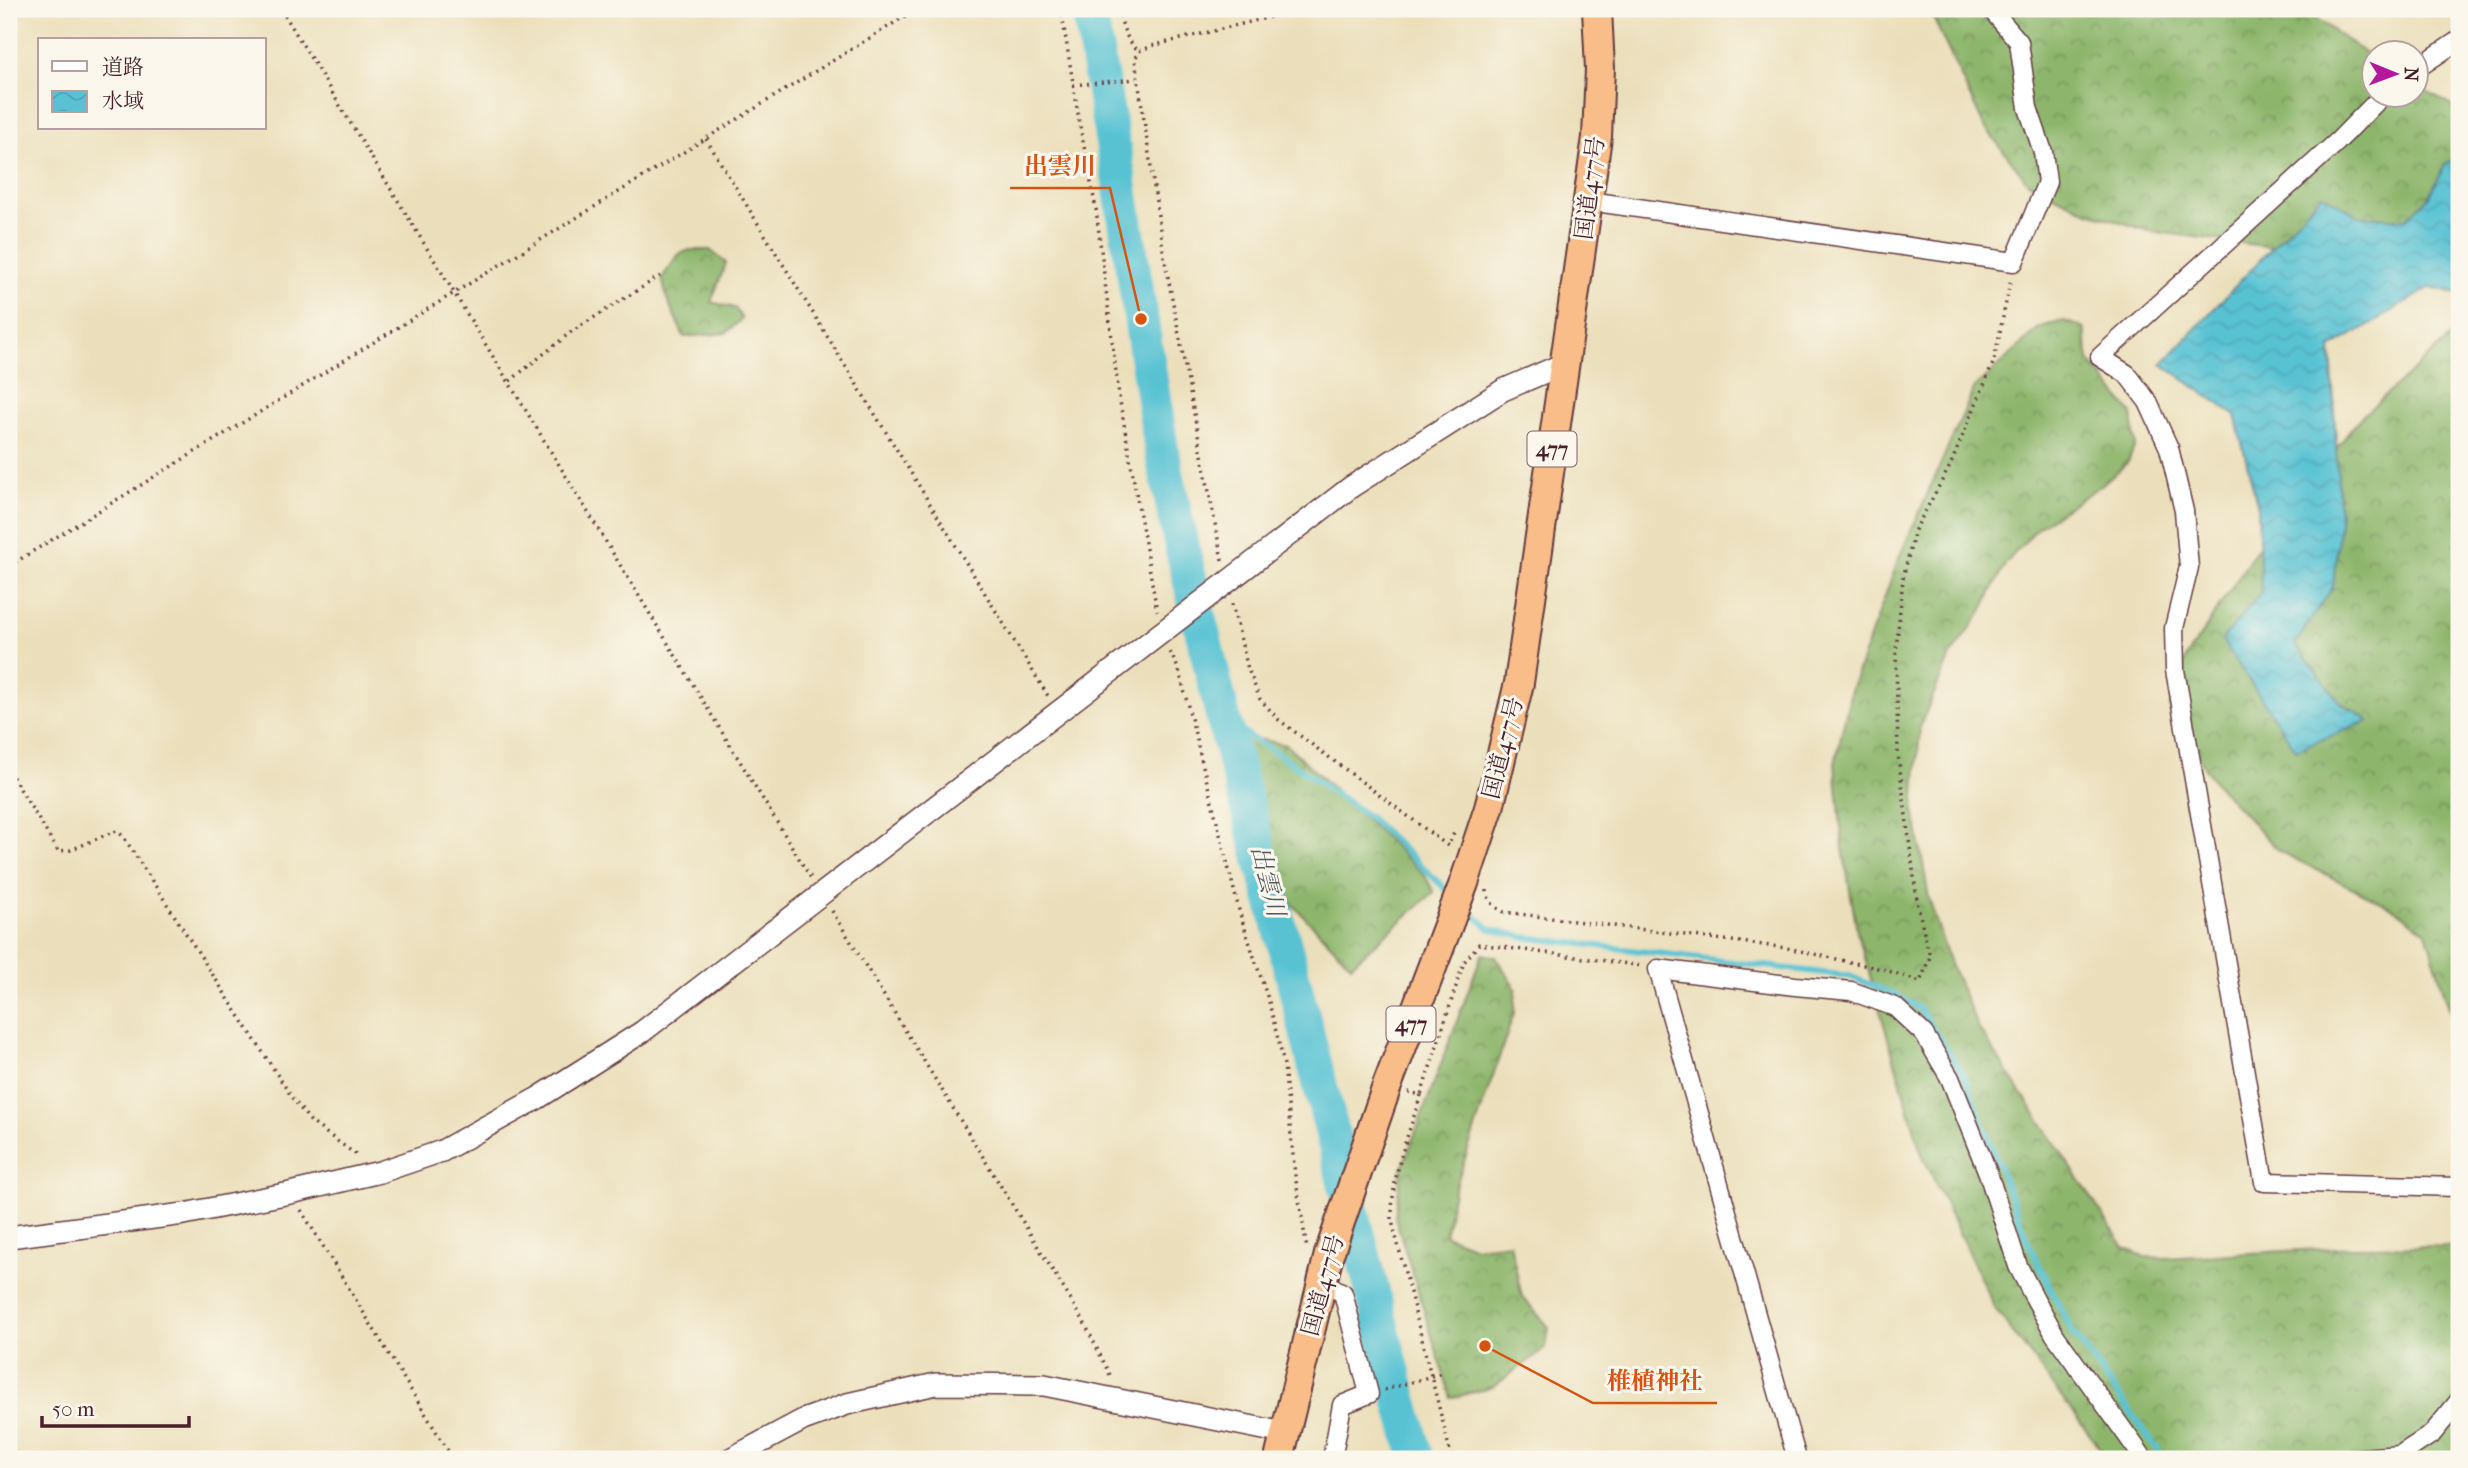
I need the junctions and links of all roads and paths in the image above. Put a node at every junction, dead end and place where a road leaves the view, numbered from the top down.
1 (281, 9) edge
2 (917, 9) edge
3 (1061, 9) edge
4 (1119, 9) edge
5 (1303, 9) edge
6 (1597, 9) edge
7 (1991, 9) edge
8 (2459, 40) edge
9 (1139, 51) junction
10 (2430, 60) edge
11 (1136, 79) junction
12 (1073, 85) junction
13 (2370, 108) edge
14 (706, 139) junction
15 (1589, 201) junction
16 (2014, 262) junction
17 (660, 276) dead end
18 (456, 292) junction
19 (1566, 363) junction
20 (510, 381) junction
21 (9, 566) edge
22 (1227, 582) junction
23 (1165, 630) junction
24 (1058, 713) junction
25 (9, 771) edge
26 (1479, 836) junction
27 (1476, 884) junction
28 (821, 893) junction
29 (1658, 969) junction
30 (1387, 1086) junction
31 (1421, 1096) junction
32 (380, 1172) junction
33 (2459, 1187) edge
34 (290, 1194) junction
35 (9, 1237) edge
36 (1322, 1282) junction
37 (1442, 1373) dead end
38 (1429, 1378) junction
39 (1374, 1393) dead end
40 (1121, 1400) junction
41 (2459, 1401) edge
42 (1281, 1446) edge
43 (453, 1459) edge
44 (730, 1459) edge
45 (1332, 1459) edge
46 (1452, 1459) edge
47 (1797, 1459) edge
48 (2144, 1459) edge
49 (2350, 1459) edge

1 - 18 path
2 - 14 path
3 - 12 path
4 - 9 path
5 - 9 path
6 - 15 highway, 国道477号 / 477
7 - 16 street
8 - 10 street
9 - 11 path
11 - 12 path
11 - 22 path
12 - 23 path
13 - 33 street
14 - 18 path
14 - 24 path
15 - 16 street
15 - 19 highway, 国道477号 / 477
16 - 27 path
17 - 20 path
18 - 20 path
18 - 21 path
19 - 22 street
19 - 26 highway, 国道477号 / 477
20 - 28 path
22 - 23 street
22 - 26 path
23 - 24 street
23 - 36 path
24 - 28 street
25 - 32 path
26 - 27 highway, 国道477号 / 477
27 - 30 highway, 国道477号 / 477
28 - 32 street
28 - 40 path
29 - 31 path
29 - 47 street
29 - 48 street
30 - 31 path
30 - 36 highway, 国道477号 / 477
31 - 38 path
32 - 34 street
34 - 35 street
34 - 43 path
36 - 42 highway, 国道477号 / 477
36 - 45 street
37 - 38 path
38 - 39 path
38 - 46 path
40 - 42 street
40 - 44 street
41 - 49 street

